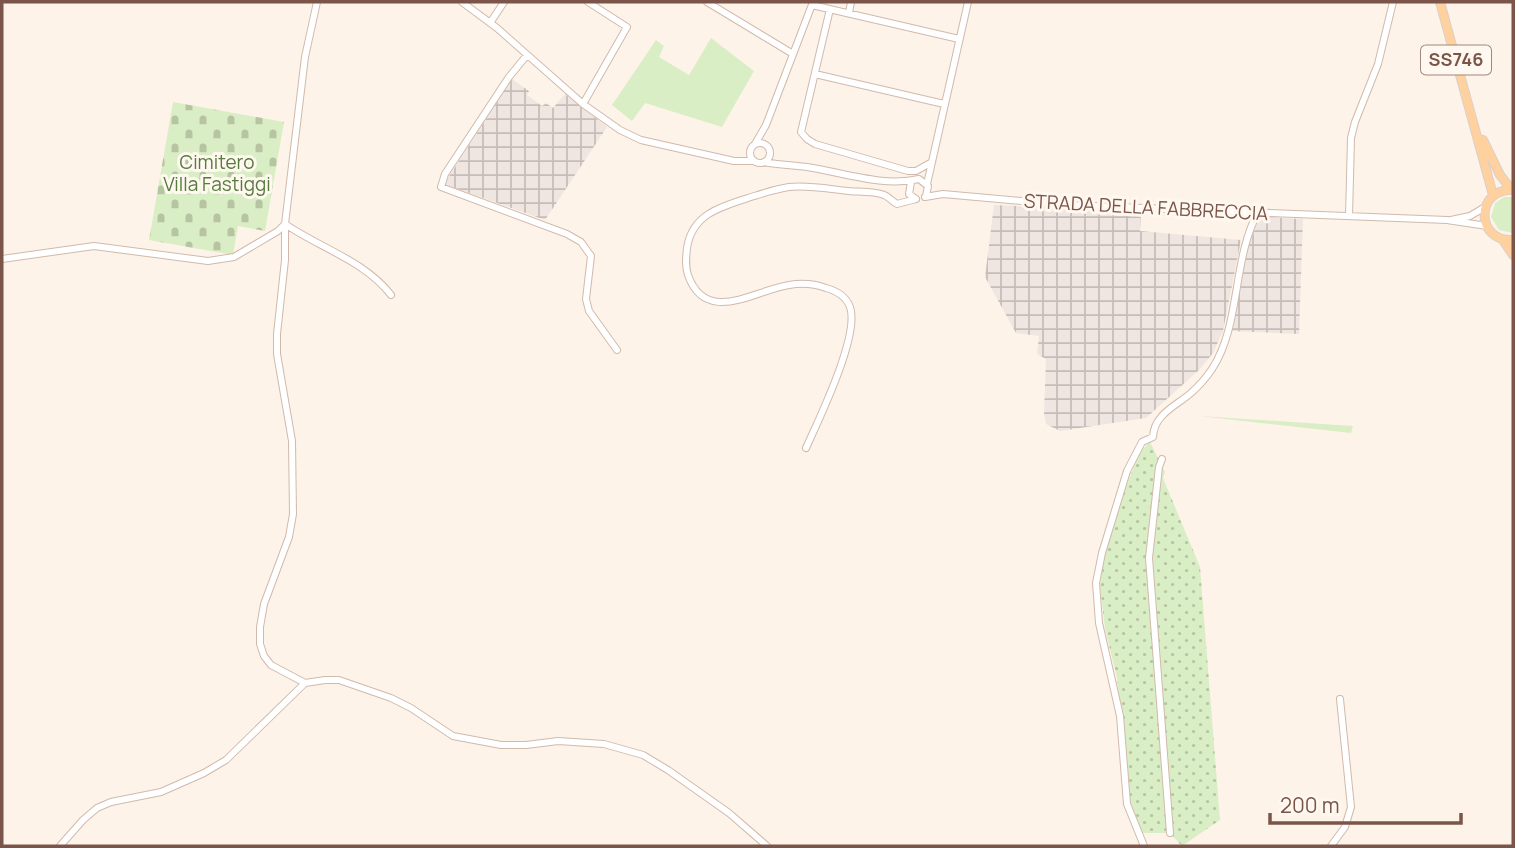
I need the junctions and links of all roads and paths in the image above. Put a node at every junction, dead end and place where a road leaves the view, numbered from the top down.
1 (317, 2) edge
2 (462, 2) edge
3 (504, 2) edge
4 (588, 2) edge
5 (707, 2) edge
6 (851, 2) edge
7 (968, 2) edge
8 (976, 2) edge
9 (1393, 2) edge
10 (1440, 2) edge
11 (813, 3) edge
12 (830, 9) junction
13 (967, 10) junction
14 (849, 13) junction
15 (490, 23) junction
16 (959, 39) junction
17 (793, 54) junction
18 (527, 55) junction
19 (815, 74) junction
20 (944, 103) junction
21 (583, 104) junction
22 (1473, 118) junction
23 (766, 125) junction
24 (755, 144) junction
25 (767, 146) junction
26 (750, 150) junction
27 (770, 155) junction
28 (734, 161) junction
29 (754, 162) junction
30 (764, 162) junction
31 (932, 162) junction
32 (781, 164) junction
33 (928, 185) junction
34 (909, 189) junction
35 (1512, 189) edge
36 (943, 194) junction
37 (1493, 195) junction
38 (925, 197) junction
39 (916, 199) junction
40 (901, 205) junction
41 (1485, 207) junction
42 (1258, 212) junction
43 (1349, 216) junction
44 (1447, 220) junction
45 (285, 224) junction
46 (1487, 226) junction
47 (1503, 240) junction
48 (1513, 240) edge
49 (1513, 255) edge
50 (2, 259) edge
51 (391, 295) dead end
52 (617, 350) dead end
53 (806, 448) dead end
54 (1162, 459) dead end
55 (305, 683) junction
56 (1340, 699) dead end
57 (1170, 833) dead end
58 (60, 846) edge
59 (767, 846) edge
60 (1144, 846) edge
61 (1331, 846) edge

1 - 45 street
2 - 15 street
3 - 15 street
4 - 21 street
5 - 17 street
6 - 14 street
7 - 13 street
8 - 13 street
9 - 43 street
10 - 22 main road, SS746
11 - 12 street
11 - 17 street
12 - 14 street
12 - 19 street
13 - 16 street
14 - 16 street
15 - 18 street
16 - 20 street
17 - 23 street
18 - 21 street
18 - 52 street
19 - 20 street
19 - 31 street
20 - 31 street
21 - 28 street
22 - 35 main road, SS746
22 - 37 main road, SS746
23 - 24 street
23 - 25 street
24 - 25 street
24 - 26 street
25 - 27 street
26 - 28 street
26 - 29 street
27 - 30 street
27 - 32 street, STRADA DELLA FABBRECCIA
28 - 29 street
29 - 30 street
30 - 32 street, STRADA DELLA FABBRECCIA
31 - 33 street
32 - 34 street, STRADA DELLA FABBRECCIA
33 - 34 street, STRADA DELLA FABBRECCIA
33 - 36 street, STRADA DELLA FABBRECCIA
33 - 38 street
34 - 39 street
34 - 40 street
35 - 37 main road, SS746
36 - 38 street, STRADA DELLA FABBRECCIA
36 - 42 street, STRADA DELLA FABBRECCIA
37 - 41 main road
38 - 39 street, STRADA DELLA FABBRECCIA
39 - 40 street, STRADA DELLA FABBRECCIA
40 - 53 street
41 - 44 street, STRADA DELLA FABBRECCIA
41 - 46 main road
42 - 43 street, STRADA DELLA FABBRECCIA
42 - 60 street
43 - 44 street, STRADA DELLA FABBRECCIA
44 - 46 street, STRADA DELLA FABBRECCIA
45 - 50 street
45 - 51 street
45 - 55 street
46 - 47 main road
47 - 48 main road
47 - 49 main road
54 - 57 street
55 - 58 street
55 - 59 street
56 - 61 street

